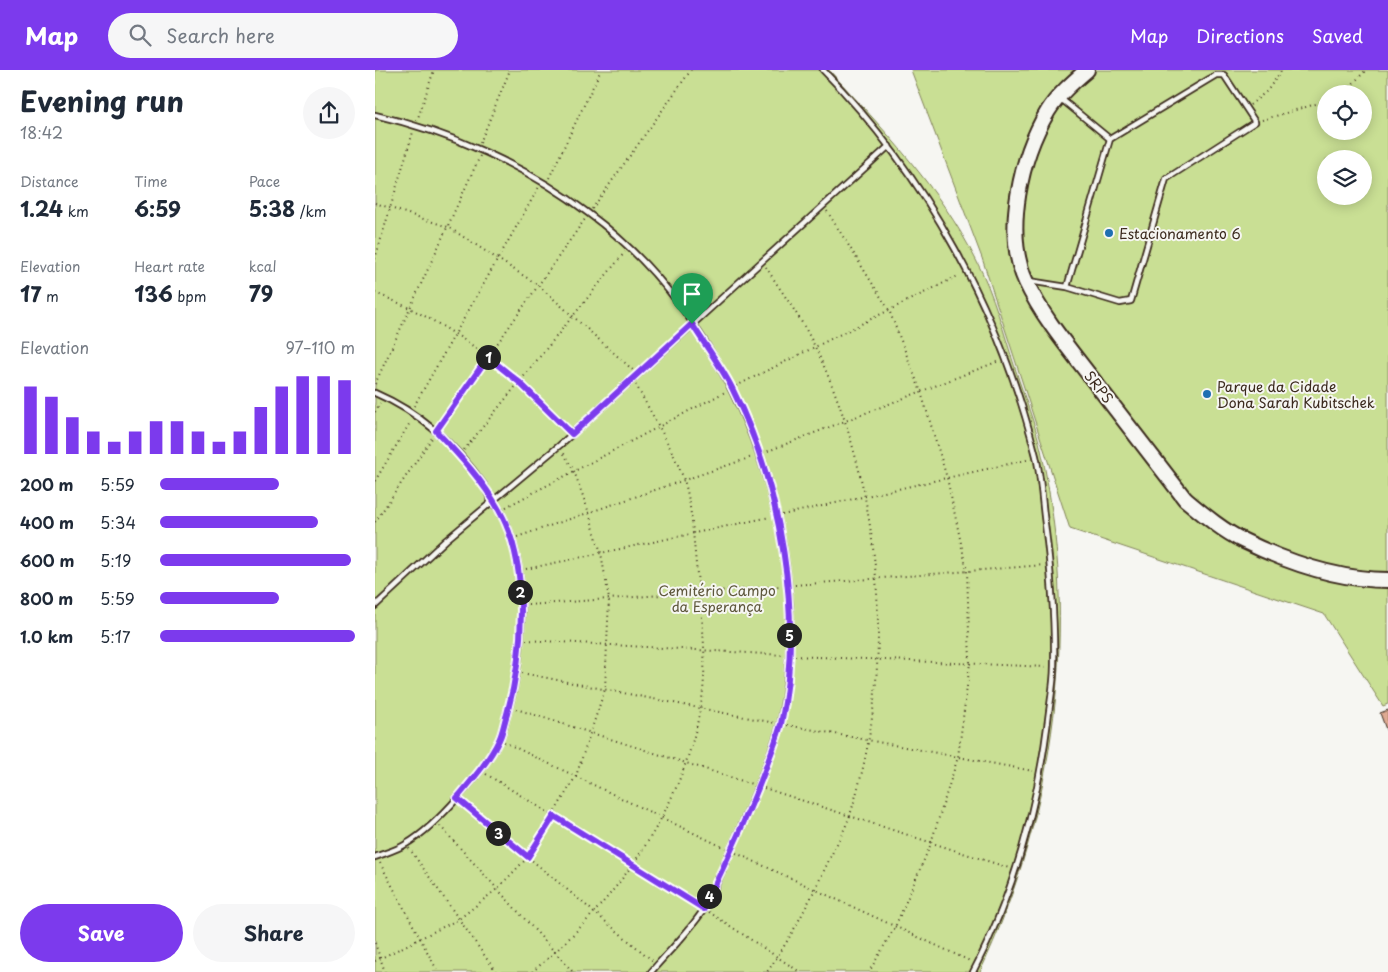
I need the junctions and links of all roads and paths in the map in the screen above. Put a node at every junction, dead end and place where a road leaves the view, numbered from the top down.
1 (434, 70) edge
2 (510, 70) edge
3 (601, 70) edge
4 (691, 70) edge
5 (823, 70) edge
6 (1087, 70) edge
7 (1282, 70) edge
8 (1366, 70) edge
9 (1352, 85) edge
10 (1058, 98) junction
11 (1317, 104) edge
12 (1246, 108) junction
13 (375, 115) edge
14 (1255, 122) junction
15 (415, 126) junction
16 (1110, 139) junction
17 (889, 146) junction
18 (480, 151) junction
19 (544, 184) junction
20 (375, 203) edge
21 (823, 205) junction
22 (391, 208) junction
23 (589, 213) junction
24 (448, 227) junction
25 (628, 248) junction
26 (375, 259) edge
27 (497, 260) junction
28 (762, 260) junction
29 (1025, 281) junction
30 (538, 285) junction
31 (1067, 287) junction
32 (375, 293) edge
33 (411, 307) junction
34 (573, 316) junction
35 (692, 324) junction
36 (455, 335) junction
37 (488, 357) junction
38 (638, 374) junction
39 (632, 379) junction
40 (519, 382) junction
41 (375, 384) edge
42 (375, 392) edge
43 (383, 396) junction
44 (375, 412) edge
45 (413, 413) junction
46 (436, 431) junction
47 (572, 434) junction
48 (560, 445) junction
49 (459, 455) junction
50 (375, 481) edge
51 (491, 501) junction
52 (375, 522) edge
53 (1388, 580) edge
54 (375, 606) edge
55 (479, 770) junction
56 (457, 798) junction
57 (554, 816) junction
58 (435, 821) junction
59 (407, 844) junction
60 (376, 857) edge
61 (528, 857) junction
62 (633, 865) junction
63 (497, 889) junction
64 (704, 909) junction
65 (595, 912) junction
66 (459, 919) junction
67 (421, 940) junction
68 (375, 943) edge
69 (555, 952) junction
70 (778, 957) junction
71 (381, 960) junction
72 (375, 961) edge
73 (658, 964) junction
74 (385, 972) edge
75 (438, 972) edge
76 (496, 972) edge
77 (532, 972) edge
78 (573, 972) edge
79 (651, 972) edge
80 (767, 972) edge
81 (800, 972) edge
82 (869, 972) edge
83 (973, 972) edge

1 - 15 path
2 - 18 path
3 - 19 path
4 - 23 path
5 - 17 lane
6 - 10 main road, SRPS
7 - 12 path
8 - 9 path
10 - 16 lane
10 - 29 main road, SRPS
11 - 14 path
12 - 14 lane
12 - 16 lane
13 - 15 lane
14 - 31 lane
15 - 18 lane
15 - 22 path
16 - 31 lane
17 - 21 lane
17 - 83 lane
18 - 19 lane
18 - 24 path
19 - 23 lane
19 - 27 path
20 - 22 path
21 - 28 lane
21 - 82 path
22 - 24 path
22 - 26 path
23 - 25 lane
23 - 30 path
24 - 27 path
24 - 33 path
25 - 34 path
25 - 35 lane
27 - 30 path
27 - 36 path
28 - 35 lane
28 - 70 path
29 - 31 lane
29 - 53 main road, SRPS
30 - 34 path
30 - 37 path
32 - 33 path
33 - 36 path
33 - 41 path
34 - 38 path
34 - 40 path
35 - 38 lane
35 - 64 lane
36 - 37 path
36 - 45 path
37 - 40 path
37 - 46 path
38 - 39 lane
39 - 47 lane
39 - 62 path
40 - 47 path
40 - 49 path
42 - 43 lane
43 - 44 path
43 - 45 lane
45 - 46 lane
45 - 50 path
46 - 49 lane
46 - 52 path
47 - 48 lane
48 - 51 lane
48 - 57 path
49 - 51 lane
51 - 54 lane
51 - 55 lane
55 - 56 lane
55 - 57 path
56 - 58 lane
56 - 61 path
57 - 61 path
57 - 62 path
58 - 59 lane
58 - 63 path
59 - 60 lane
59 - 66 path
60 - 67 path
61 - 63 path
61 - 65 path
62 - 64 path
62 - 65 path
63 - 66 path
63 - 69 path
64 - 70 path
64 - 73 lane
65 - 69 path
65 - 73 path
66 - 67 path
66 - 76 path
67 - 71 path
67 - 75 path
68 - 71 path
69 - 77 path
69 - 78 path
70 - 80 path
70 - 81 path
71 - 72 path
71 - 74 path
73 - 79 lane

